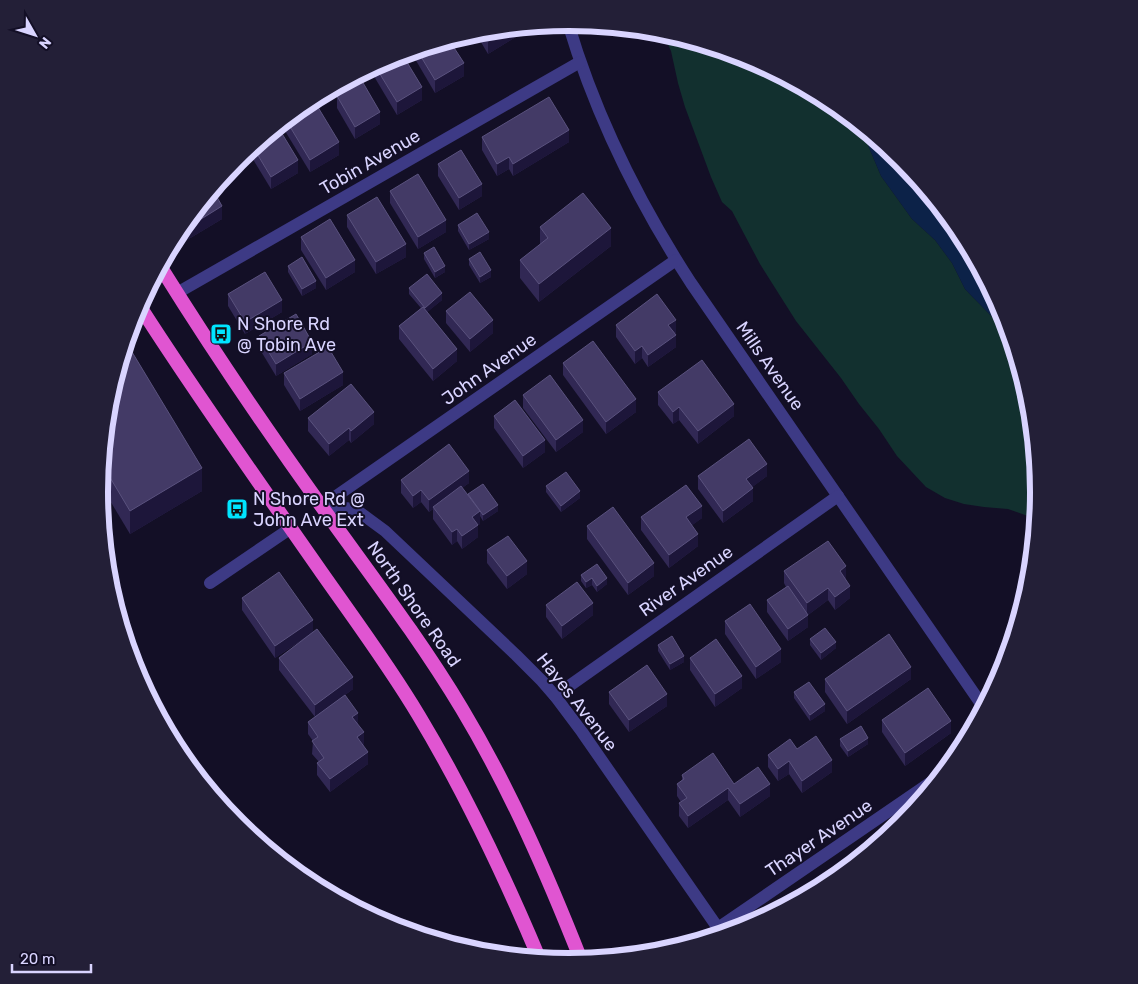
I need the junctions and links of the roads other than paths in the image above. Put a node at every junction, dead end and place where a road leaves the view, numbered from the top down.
1 (570, 31) edge
2 (580, 62) junction
3 (676, 260) junction
4 (164, 273) edge
5 (177, 293) junction
6 (144, 313) edge
7 (838, 496) junction
8 (322, 506) junction
9 (291, 528) junction
10 (210, 583) dead end
11 (555, 696) junction
12 (979, 701) edge
13 (921, 789) edge
14 (719, 927) edge
15 (718, 928) edge
16 (536, 952) edge
17 (578, 953) edge

1 - 2 street, Mills Avenue
2 - 3 street, Mills Avenue
2 - 5 street, Tobin Avenue
3 - 7 street, Mills Avenue
3 - 8 street, John Avenue
4 - 5 highway, North Shore Road
5 - 8 highway, North Shore Road
6 - 9 highway
7 - 11 street, River Avenue
7 - 12 street, Mills Avenue
8 - 11 street, Hayes Avenue
8 - 17 highway, North Shore Road
9 - 10 street
9 - 16 highway
11 - 15 street, Hayes Avenue
13 - 14 street, Thayer Avenue

